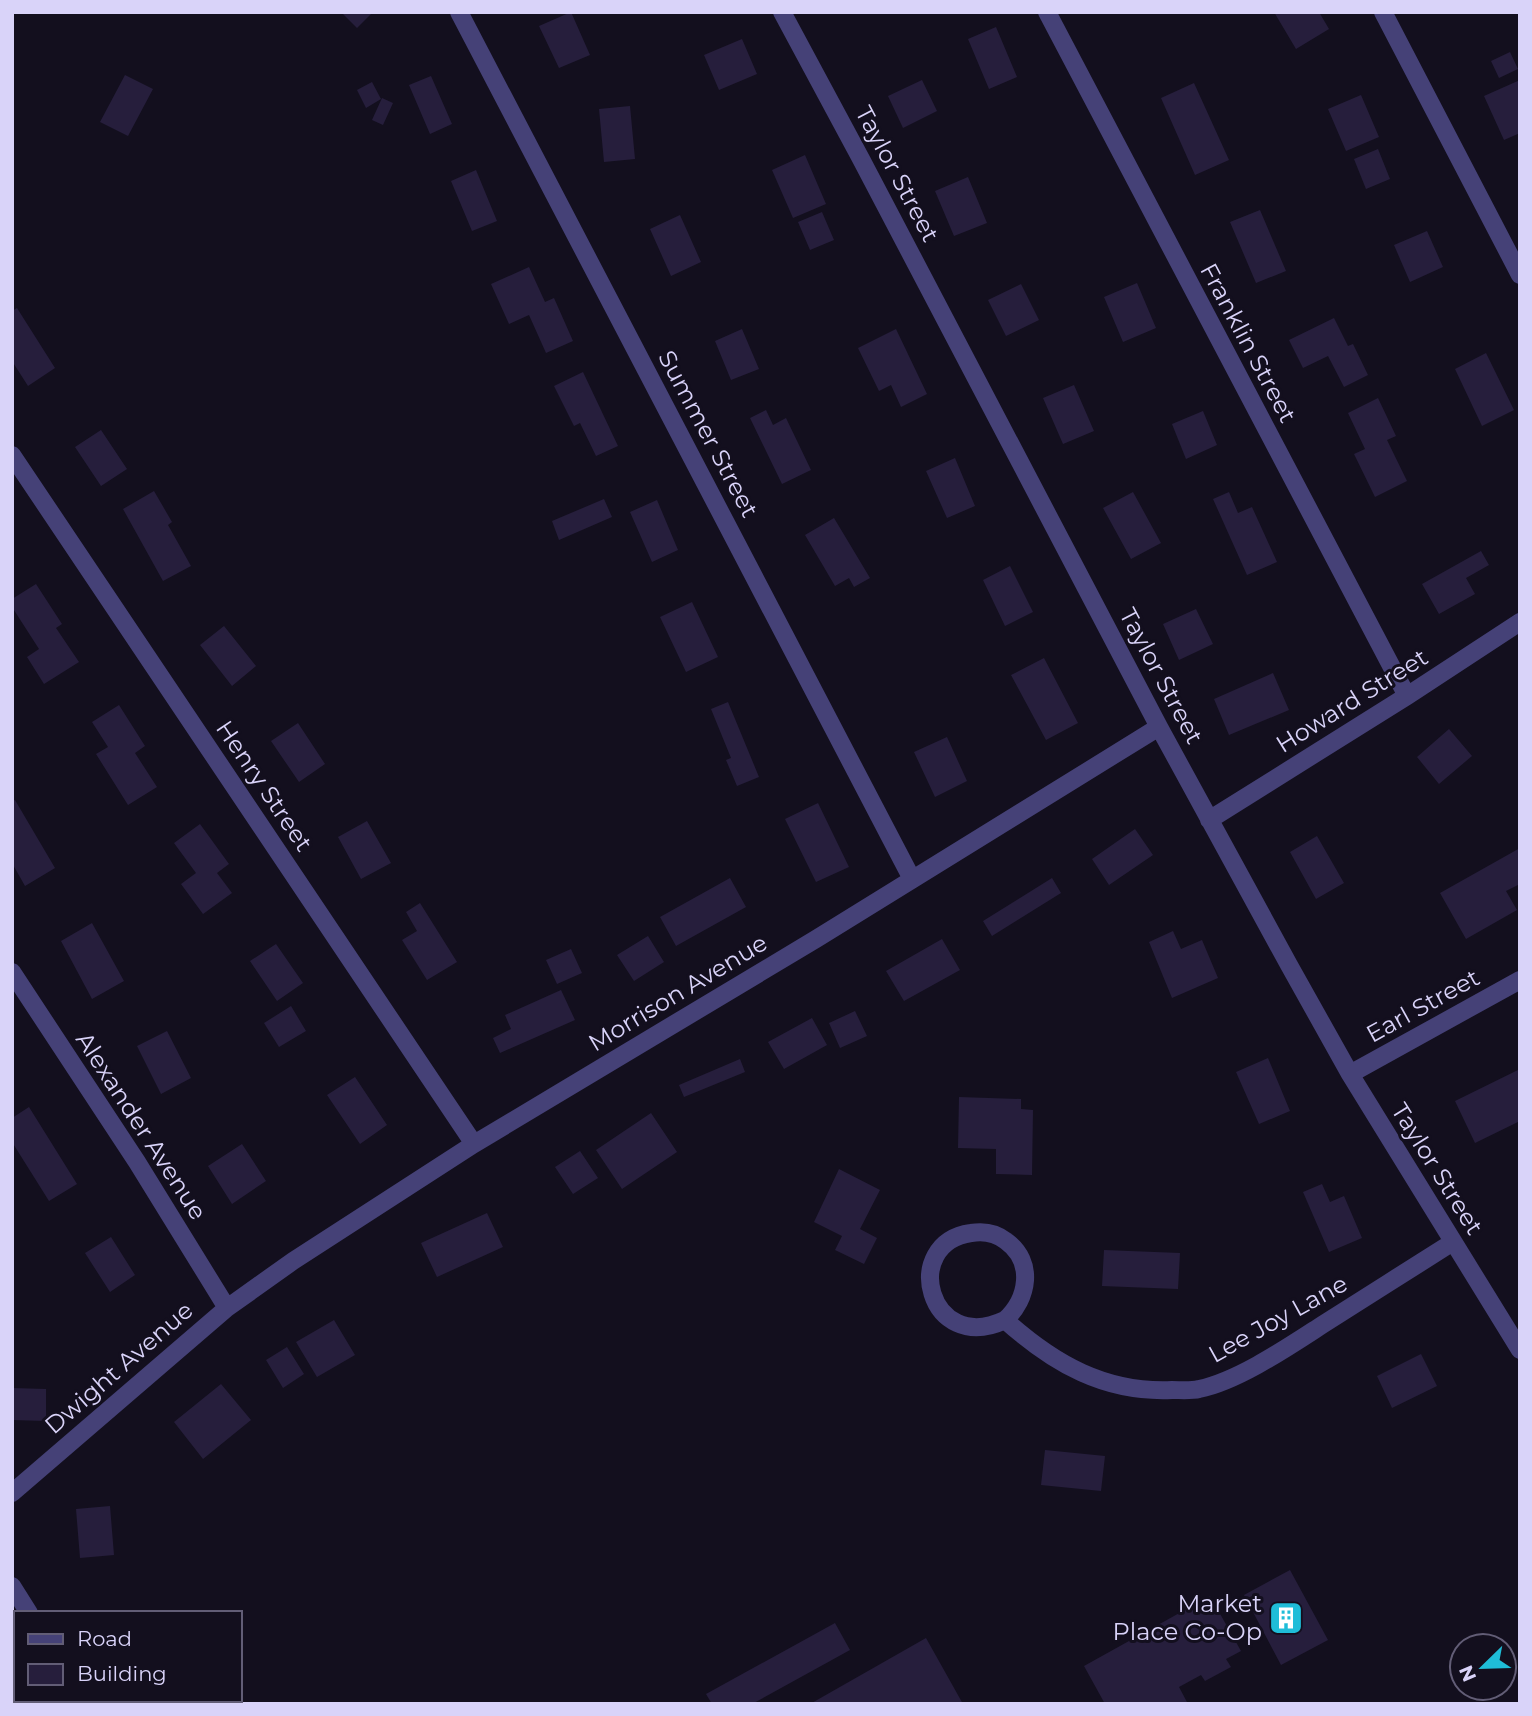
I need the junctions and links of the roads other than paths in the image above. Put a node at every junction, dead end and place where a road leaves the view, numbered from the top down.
1 (459, 12) edge
2 (782, 12) edge
3 (1047, 12) edge
4 (1383, 12) edge
5 (1520, 275) edge
6 (12, 455) edge
7 (1520, 622) edge
8 (1407, 696) junction
9 (1159, 727) junction
10 (1209, 820) junction
11 (912, 879) junction
12 (12, 972) edge
13 (1520, 980) edge
14 (1350, 1074) junction
15 (474, 1144) junction
16 (1453, 1242) junction
17 (227, 1308) junction
18 (1005, 1320) junction
19 (1520, 1350) edge
20 (12, 1493) edge
21 (12, 1586) edge
22 (28, 1611) edge

1 - 11 street, Summer Street
2 - 9 street, Taylor Street
3 - 8 street, Franklin Street
4 - 5 street
6 - 15 street, Henry Street
7 - 8 street, Howard Street
8 - 10 street, Howard Street
9 - 10 street, Taylor Street
9 - 11 street, Morrison Avenue
10 - 14 street, Taylor Street
11 - 15 street, Morrison Avenue
12 - 17 street, Alexander Avenue
13 - 14 street, Earl Street
14 - 16 street, Taylor Street
15 - 17 street, Morrison Avenue
16 - 18 street, Lee Joy Lane
16 - 19 street, Taylor Street
17 - 20 street, Dwight Avenue
18 - 18 street
21 - 22 street

